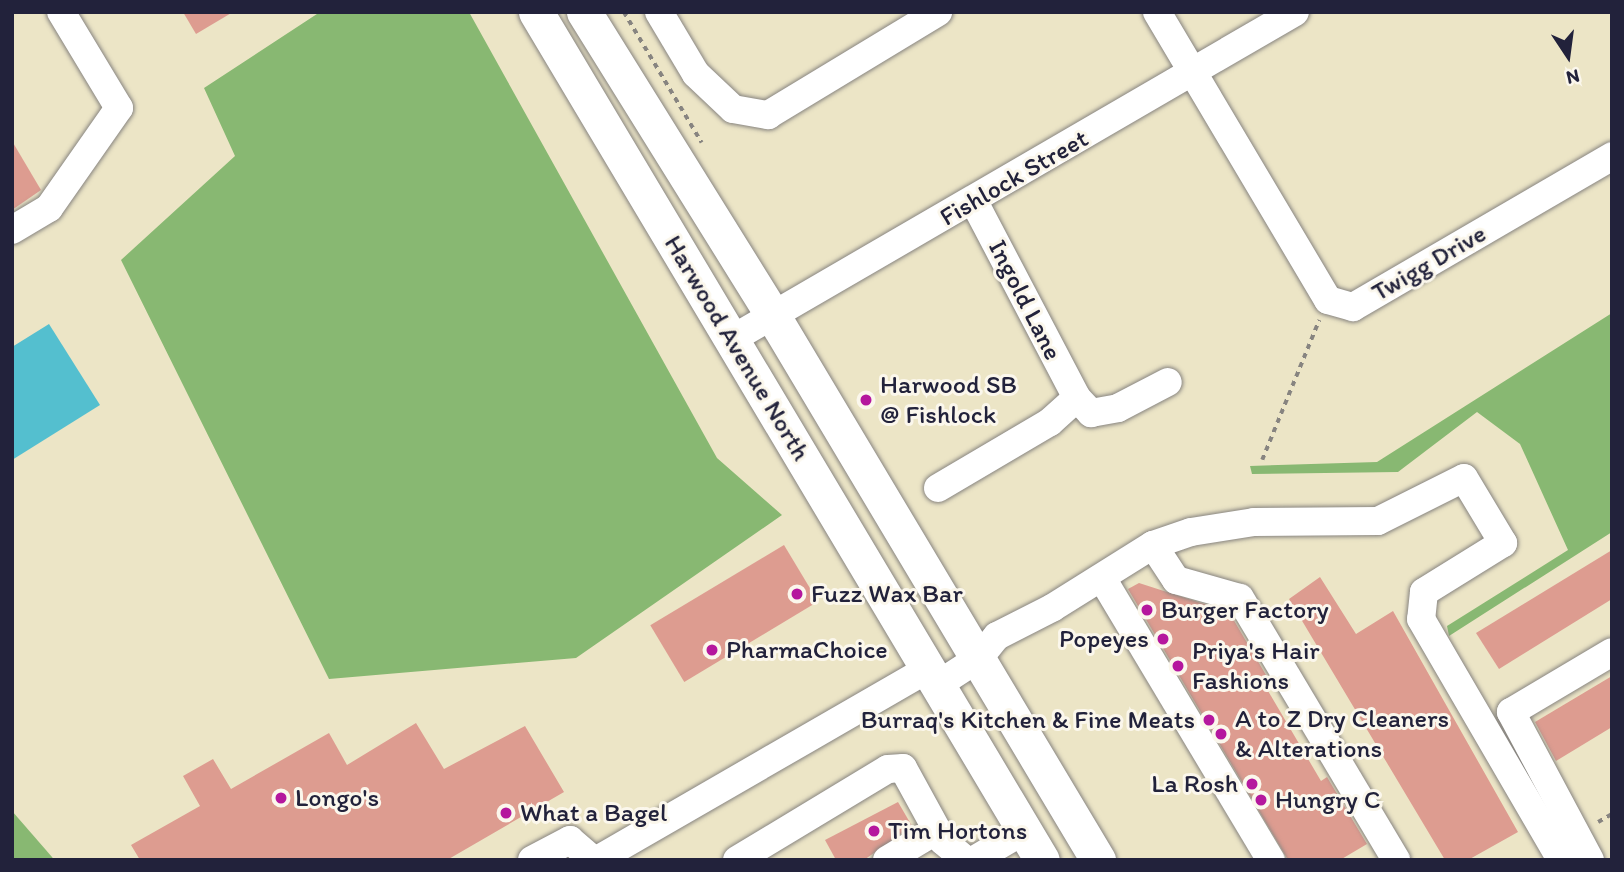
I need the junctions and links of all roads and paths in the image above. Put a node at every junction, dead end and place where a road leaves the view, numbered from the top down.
1 (61, 12) edge
2 (536, 12) edge
3 (584, 12) edge
4 (659, 12) edge
5 (938, 12) edge
6 (1157, 12) edge
7 (1295, 12) edge
8 (1192, 71) junction
9 (1612, 156) edge
10 (974, 202) junction
11 (12, 230) edge
12 (1328, 300) junction
13 (773, 316) junction
14 (732, 339) junction
15 (1168, 382) dead end
16 (1077, 398) junction
17 (1262, 460) dead end
18 (938, 488) dead end
19 (1153, 545) junction
20 (1102, 578) junction
21 (988, 647) junction
22 (1612, 652) edge
23 (934, 676) junction
24 (937, 830) junction
25 (1025, 830) junction
26 (532, 860) edge
27 (595, 860) edge
28 (737, 860) edge
29 (887, 860) edge
30 (965, 860) edge
31 (974, 860) edge
32 (1042, 860) edge
33 (1098, 860) edge
34 (1271, 860) edge
35 (1396, 860) edge
36 (1561, 860) edge
37 (1590, 860) edge

1 - 11 street
2 - 14 main road, Harwood Avenue North
3 - 13 main road, Harwood Avenue North
4 - 5 street
6 - 8 street
7 - 8 street, Fishlock Street
8 - 10 street, Fishlock Street
8 - 12 street
9 - 12 street, Twigg Drive
10 - 13 street, Fishlock Street
10 - 16 street, Ingold Lane
12 - 17 path
13 - 14 street, Fishlock Street
13 - 21 main road, Harwood Avenue North
14 - 23 main road, Harwood Avenue North
15 - 16 street
16 - 18 street
19 - 20 street
19 - 35 street
19 - 36 street
20 - 21 street
20 - 34 street
21 - 23 street
21 - 33 main road, Harwood Avenue North
22 - 37 street
23 - 25 main road, Harwood Avenue North
23 - 27 street
24 - 28 street
24 - 29 street
24 - 30 street
25 - 31 street
25 - 32 main road, Harwood Avenue North
26 - 27 street

